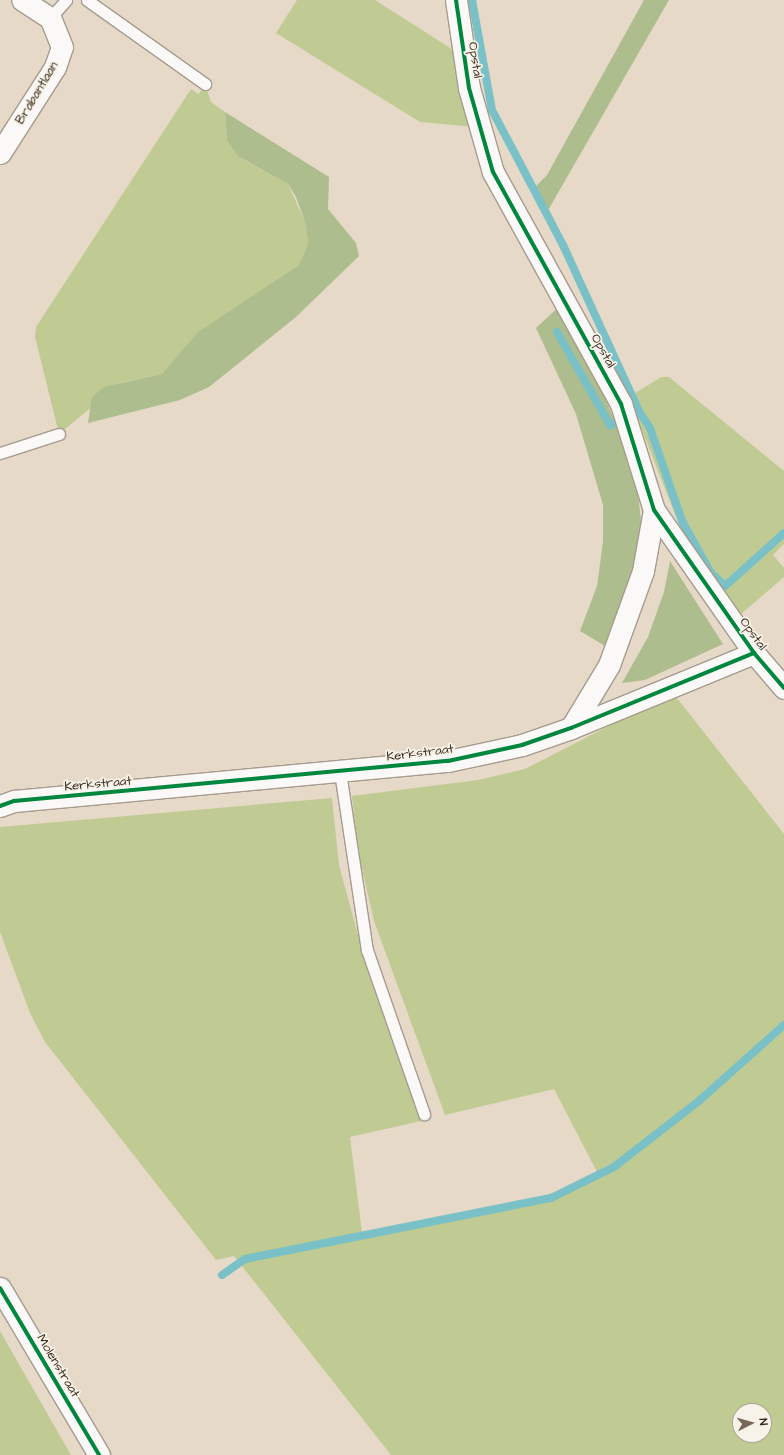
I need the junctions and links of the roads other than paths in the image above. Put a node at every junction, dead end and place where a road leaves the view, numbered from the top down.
1 (22, 0) edge
2 (66, 0) edge
3 (87, 0) edge
4 (456, 0) edge
5 (50, 18) junction
6 (205, 84) dead end
7 (0, 153) edge
8 (59, 434) dead end
9 (0, 453) edge
10 (654, 510) junction
11 (754, 653) junction
12 (784, 688) edge
13 (571, 728) junction
14 (340, 772) junction
15 (0, 806) edge
16 (424, 1114) dead end
17 (0, 1288) edge
18 (99, 1455) edge

1 - 5 street
2 - 5 lane
3 - 6 lane
4 - 10 street, Opstal
5 - 7 street, Brabantlaan
8 - 9 lane
10 - 11 street, Opstal
10 - 13 street
11 - 12 street, Opstal
11 - 13 street, Kerkstraat
13 - 14 street, Kerkstraat
14 - 15 street, Kerkstraat
14 - 16 lane
17 - 18 street, Molenstraat

